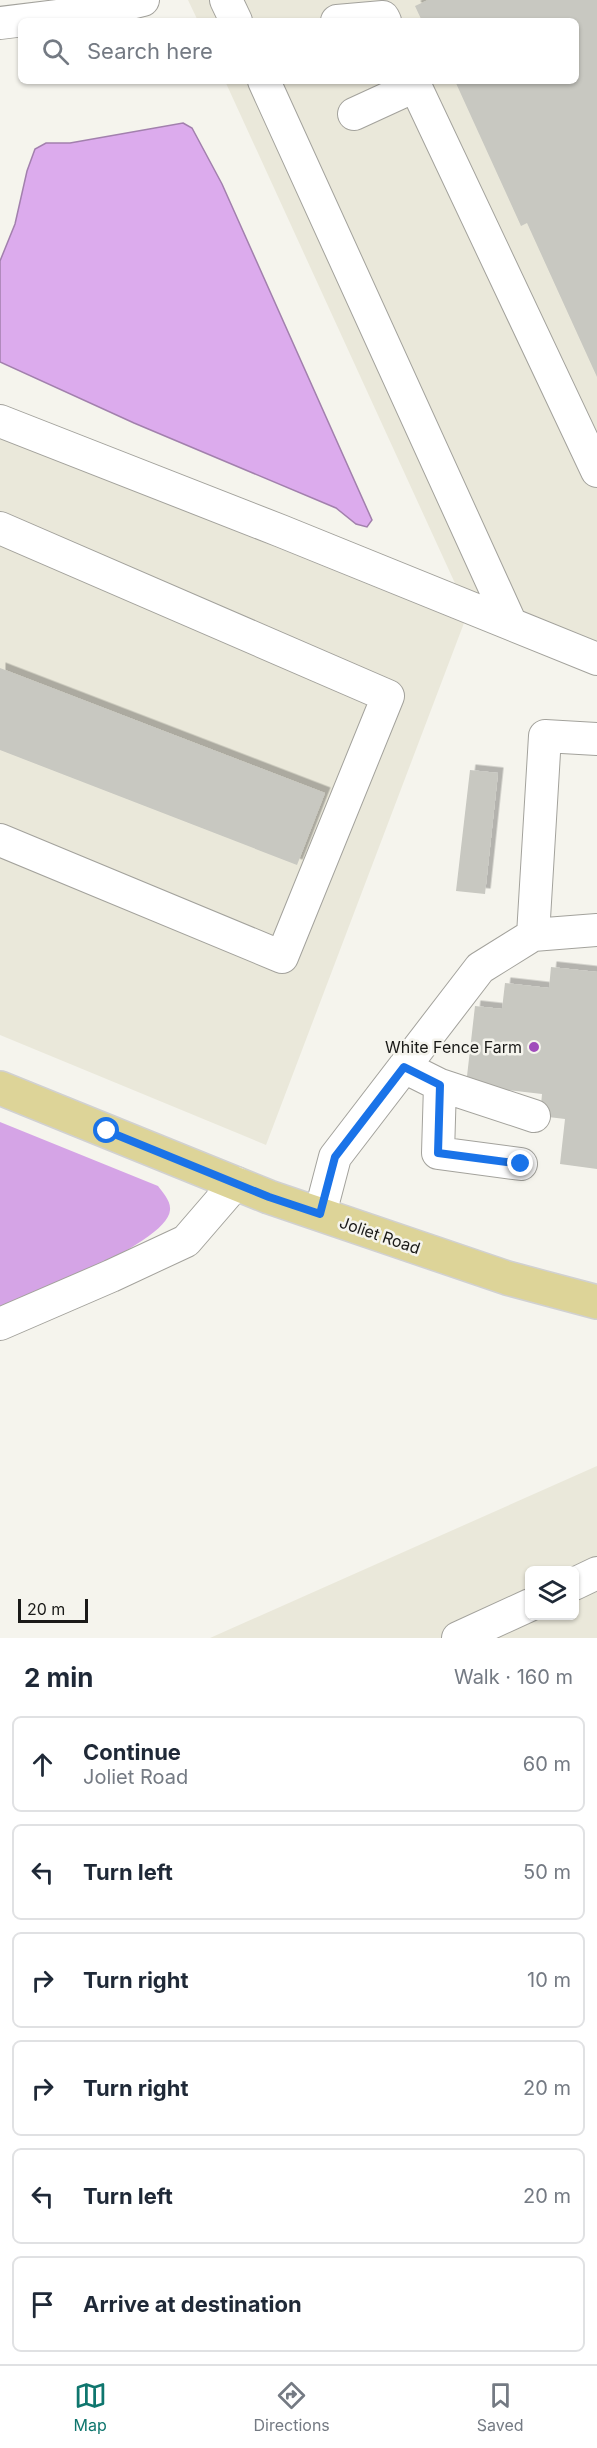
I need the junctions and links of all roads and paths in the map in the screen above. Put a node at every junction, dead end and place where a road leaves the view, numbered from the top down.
1 (143, 0) edge
2 (226, 0) edge
3 (41, 18) edge
4 (235, 18) edge
5 (365, 18) edge
6 (384, 18) edge
7 (18, 21) edge
8 (0, 23) edge
9 (265, 84) edge
10 (412, 84) edge
11 (414, 84) edge
12 (354, 114) dead end
13 (0, 421) edge
14 (597, 471) edge
15 (0, 528) edge
16 (511, 624) junction
17 (597, 659) edge
18 (597, 739) edge
19 (0, 840) edge
20 (597, 930) edge
21 (533, 935) junction
22 (404, 1067) junction
23 (440, 1085) junction
24 (0, 1088) edge
25 (534, 1116) dead end
26 (521, 1164) dead end
27 (236, 1183) junction
28 (320, 1214) junction
29 (597, 1302) edge
30 (0, 1324) edge
31 (597, 1573) edge
32 (579, 1582) edge
33 (525, 1607) edge
34 (458, 1638) edge

1 - 3 lane
2 - 4 lane
5 - 6 lane
7 - 8 lane
9 - 16 lane
10 - 12 lane
11 - 14 lane
13 - 16 lane
15 - 19 lane
16 - 17 lane
18 - 21 lane
20 - 21 lane
21 - 22 lane
22 - 23 lane
22 - 28 lane
23 - 25 lane
23 - 26 lane
24 - 27 main road, Joliet Road
27 - 28 main road, Joliet Road
27 - 30 lane
28 - 29 main road, Joliet Road
31 - 32 lane
33 - 34 lane

